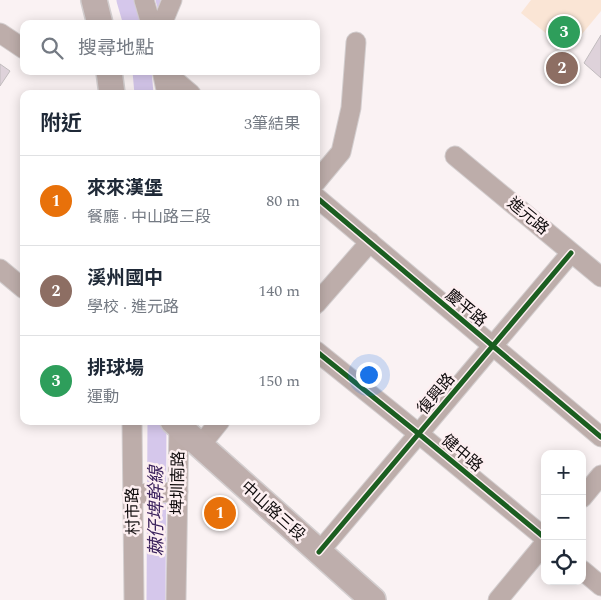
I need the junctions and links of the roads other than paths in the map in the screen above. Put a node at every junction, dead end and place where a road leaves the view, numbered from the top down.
1 (94, 0) edge
2 (144, 0) edge
3 (172, 0) edge
4 (99, 20) edge
5 (150, 20) edge
6 (164, 20) edge
7 (0, 33) edge
8 (356, 42) dead end
9 (20, 46) edge
10 (110, 75) edge
11 (164, 75) edge
12 (168, 75) edge
13 (112, 90) edge
14 (166, 90) edge
15 (186, 90) edge
16 (455, 156) dead end
17 (320, 177) edge
18 (320, 200) edge
19 (370, 242) junction
20 (572, 253) junction
21 (0, 269) edge
22 (601, 277) edge
23 (20, 286) edge
24 (320, 299) edge
25 (492, 347) junction
26 (320, 354) edge
27 (132, 425) edge
28 (177, 425) edge
29 (179, 425) edge
30 (217, 425) edge
31 (419, 434) junction
32 (601, 437) edge
33 (200, 446) junction
34 (601, 475) edge
35 (178, 492) junction
36 (132, 494) junction
37 (584, 495) edge
38 (541, 535) edge
39 (541, 548) edge
40 (319, 552) junction
41 (586, 573) edge
42 (601, 586) edge
43 (134, 600) edge
44 (176, 600) edge
45 (373, 600) edge
46 (498, 600) edge

1 - 4 main road
2 - 5 street
3 - 6 street
7 - 9 street
8 - 17 street
10 - 13 main road
11 - 14 street
12 - 15 street
16 - 20 street, 進元路
18 - 19 street, 慶平路
19 - 24 street
19 - 25 street, 慶平路
20 - 22 street, 進元路
20 - 25 street, 復興路
21 - 23 street
25 - 31 street, 復興路
25 - 32 street, 慶平路
26 - 31 street, 健中路
27 - 36 street, 村市路
28 - 35 street, 埤圳南路
29 - 33 main road, 中山路三段
30 - 33 street
31 - 38 street, 健中路
31 - 40 street, 復興路
33 - 40 main road, 中山路三段
34 - 37 street
35 - 36 street
35 - 44 street, 埤圳南路
36 - 43 street, 村市路
39 - 46 street
40 - 45 main road, 中山路三段
41 - 42 street

